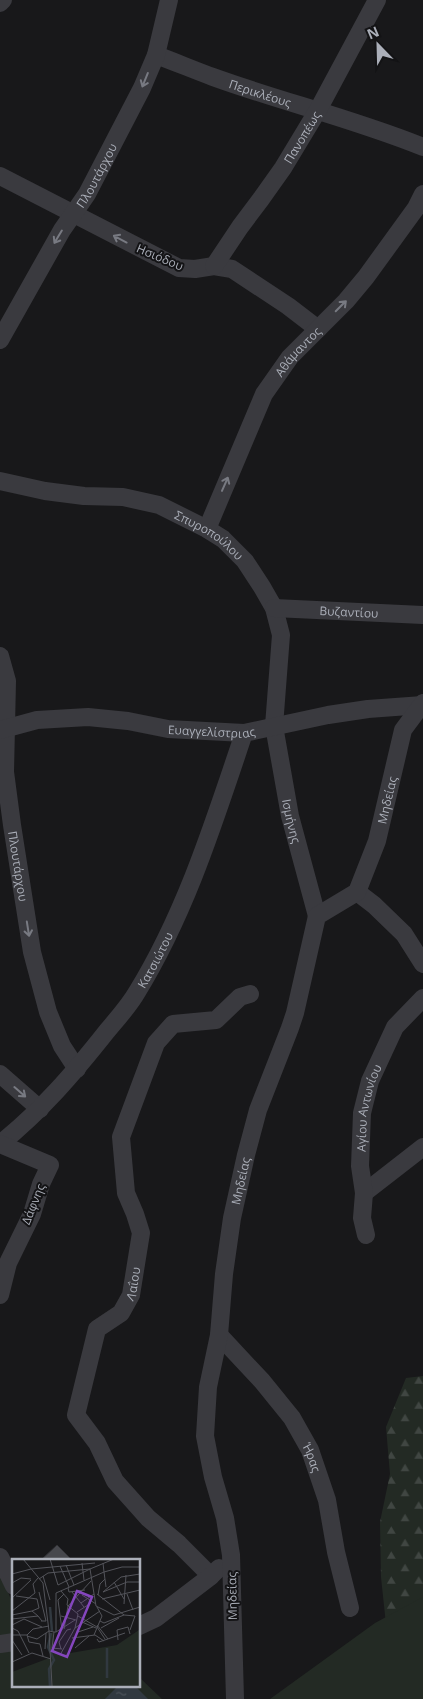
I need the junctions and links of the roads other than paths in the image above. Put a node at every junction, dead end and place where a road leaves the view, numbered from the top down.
1 (3, 0) edge
2 (169, 0) edge
3 (378, 0) edge
4 (0, 4) edge
5 (156, 54) junction
6 (318, 110) junction
7 (423, 146) edge
8 (0, 176) edge
9 (423, 194) edge
10 (73, 214) junction
11 (214, 266) junction
12 (318, 329) junction
13 (0, 340) edge
14 (0, 481) edge
15 (207, 529) junction
16 (274, 608) junction
17 (423, 615) edge
18 (0, 656) edge
19 (422, 704) edge
20 (274, 726) junction
21 (4, 729) edge
22 (244, 733) junction
23 (357, 892) junction
24 (317, 916) junction
25 (423, 964) edge
26 (250, 994) dead end
27 (423, 998) edge
28 (77, 1069) junction
29 (0, 1074) edge
30 (40, 1109) junction
31 (0, 1144) edge
32 (423, 1147) edge
33 (364, 1193) junction
34 (366, 1234) dead end
35 (0, 1295) edge
36 (219, 1335) junction
37 (231, 1555) junction
38 (0, 1557) edge
39 (211, 1576) junction
40 (12, 1582) edge
41 (350, 1608) dead end
42 (140, 1626) edge
43 (235, 1699) edge

1 - 4 street
2 - 5 street, Πλουτάρχου
3 - 6 street, Πανοπέως
5 - 6 street, Περικλέους
5 -> 10 street, Πλουτάρχου
6 - 7 street, Περικλέους
6 - 11 street, Πανοπέως
8 - 10 street, Ησιόδου
12 -> 9 street, Αθάμαντος
11 -> 10 street, Ησιόδου
10 -> 13 street, Πλουτάρχου
11 - 12 street, Ησιόδου
15 -> 12 street, Αθάμαντος
14 - 15 street, Σπυροπούλου
15 - 16 street, Σπυροπούλου
16 - 17 street, Βυζαντίου
16 - 20 street, Σπυροπούλου
18 - 21 street, Πλουτάρχου
19 - 20 street, Ευαγγελίστριας
19 - 23 street, Μηδείας
20 - 22 street, Ευαγγελίστριας
20 - 24 street, Ισμήνης
21 - 22 street, Ευαγγελίστριας
21 -> 28 street, Πλουτάρχου
22 - 28 street, Κατσιώτου
23 - 24 street
23 - 25 street
24 - 36 street, Μηδείας
26 - 39 street, Λαΐου
27 - 33 street, Αγίου Αντωνίου
28 - 30 street, Κατσιώτου
29 -> 30 street
30 - 31 street, Κατσιώτου
31 - 35 street, Δάφνης
32 - 33 street
33 - 34 street, Αγίου Αντωνίου
36 - 37 street, Μηδείας
36 - 41 street, Ήρας
37 - 39 street
37 - 43 street, Μηδείας
38 - 40 street
39 - 42 street

